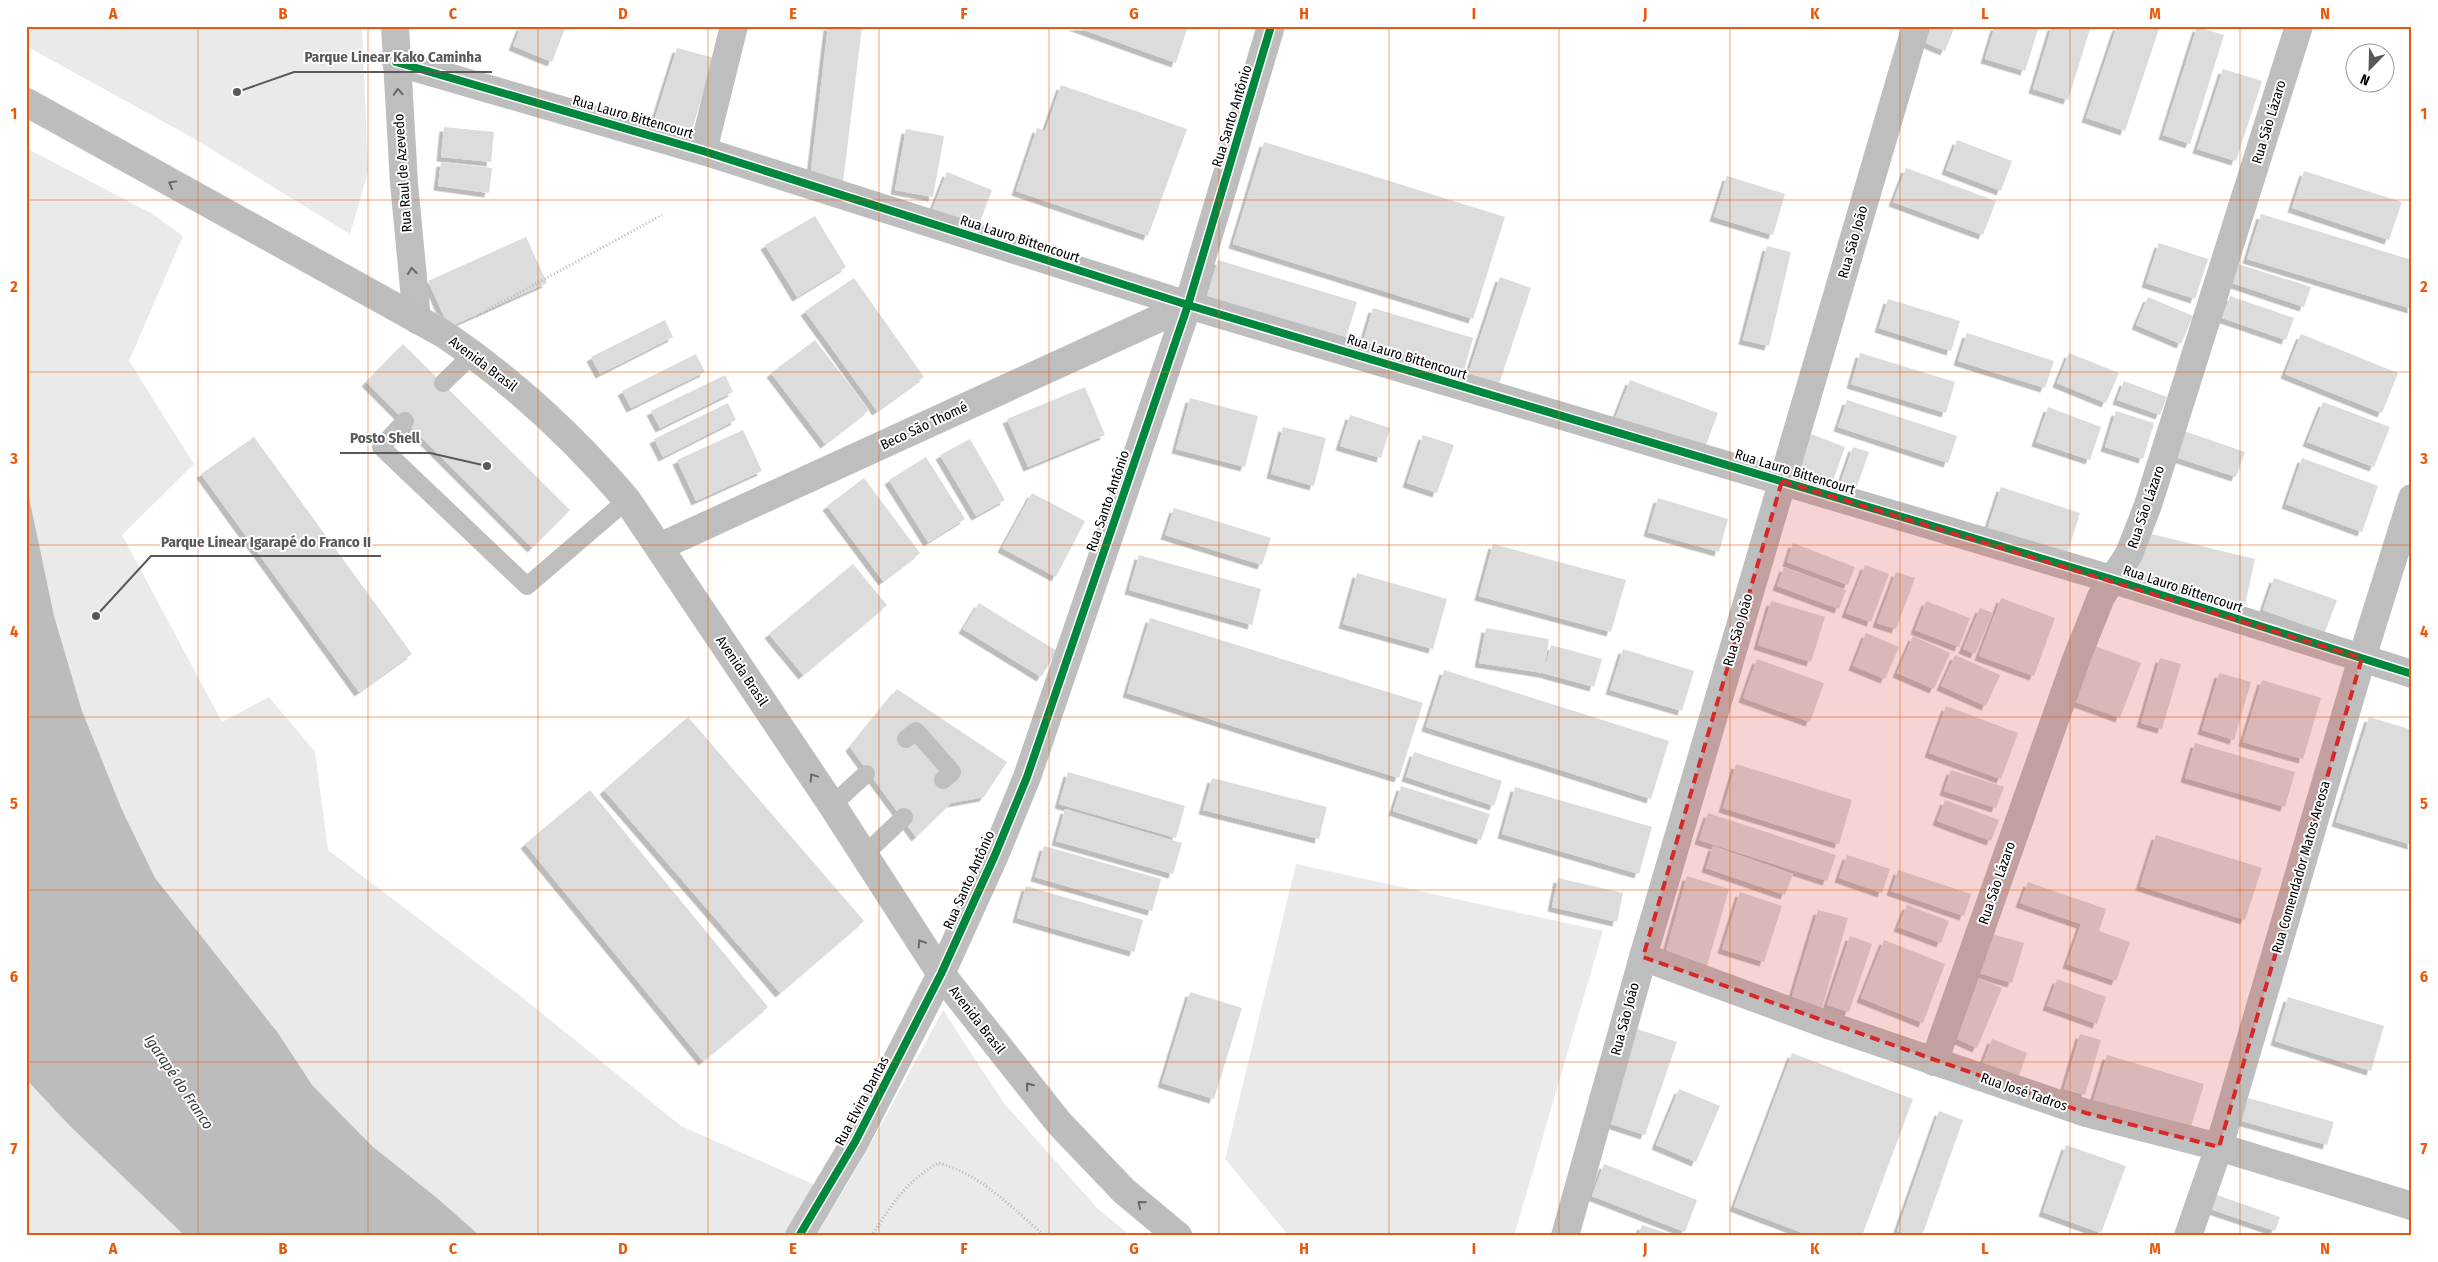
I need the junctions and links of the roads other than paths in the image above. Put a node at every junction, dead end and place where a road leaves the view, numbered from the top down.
1 (395, 26) edge
2 (734, 26) edge
3 (1271, 26) edge
4 (1916, 26) edge
5 (2299, 26) edge
6 (396, 62) junction
7 (26, 102) edge
8 (703, 151) junction
9 (1188, 305) junction
10 (416, 320) junction
11 (473, 354) junction
12 (442, 383) dead end
13 (405, 421) dead end
14 (1782, 481) junction
15 (2412, 498) edge
16 (627, 500) junction
17 (659, 547) junction
18 (2111, 579) junction
19 (2362, 658) junction
20 (2412, 674) edge
21 (906, 739) dead end
22 (866, 774) dead end
23 (943, 780) dead end
24 (832, 805) junction
25 (904, 817) dead end
26 (864, 855) junction
27 (1643, 957) junction
28 (941, 974) junction
29 (1934, 1062) junction
30 (2219, 1148) junction
31 (2412, 1206) edge
32 (799, 1236) edge
33 (1178, 1236) edge
34 (1566, 1236) edge
35 (2188, 1236) edge

1 - 6 street, Rua Raul de Azevedo
2 - 8 street
3 - 9 street, Rua Santo Antônio
4 - 14 street, Rua São João
5 - 18 street, Rua São Lázaro
6 - 8 street, Rua Lauro Bittencourt
10 -> 6 street, Rua Raul de Azevedo
10 -> 7 highway, Avenida Brasil
8 - 9 street, Rua Lauro Bittencourt
9 - 14 street, Rua Lauro Bittencourt
9 - 17 street, Beco São Thomé
9 - 28 street, Rua Santo Antônio
10 - 11 highway, Avenida Brasil
11 - 12 lane
11 - 16 highway, Avenida Brasil
13 - 16 lane
14 - 18 street, Rua Lauro Bittencourt
14 - 27 street, Rua São João
15 - 19 street, Rua Comendador Matos Areosa
16 - 17 highway, Avenida Brasil
24 -> 17 highway, Avenida Brasil
18 - 19 street, Rua Lauro Bittencourt
18 - 29 street, Rua São Lázaro
19 - 20 street, Rua Lauro Bittencourt
19 - 30 street, Rua Comendador Matos Areosa
21 - 23 lane
22 - 24 lane
24 - 26 highway, Avenida Brasil
25 - 26 lane
28 -> 26 highway, Avenida Brasil
27 - 29 street, Rua José Tadros
27 - 34 street, Rua São João
28 - 32 street, Rua Elvira Dantas
33 -> 28 highway, Avenida Brasil
29 - 30 street, Rua José Tadros
30 - 31 street, Rua José Tadros
30 - 35 street, Rua Comendador Matos Areosa

